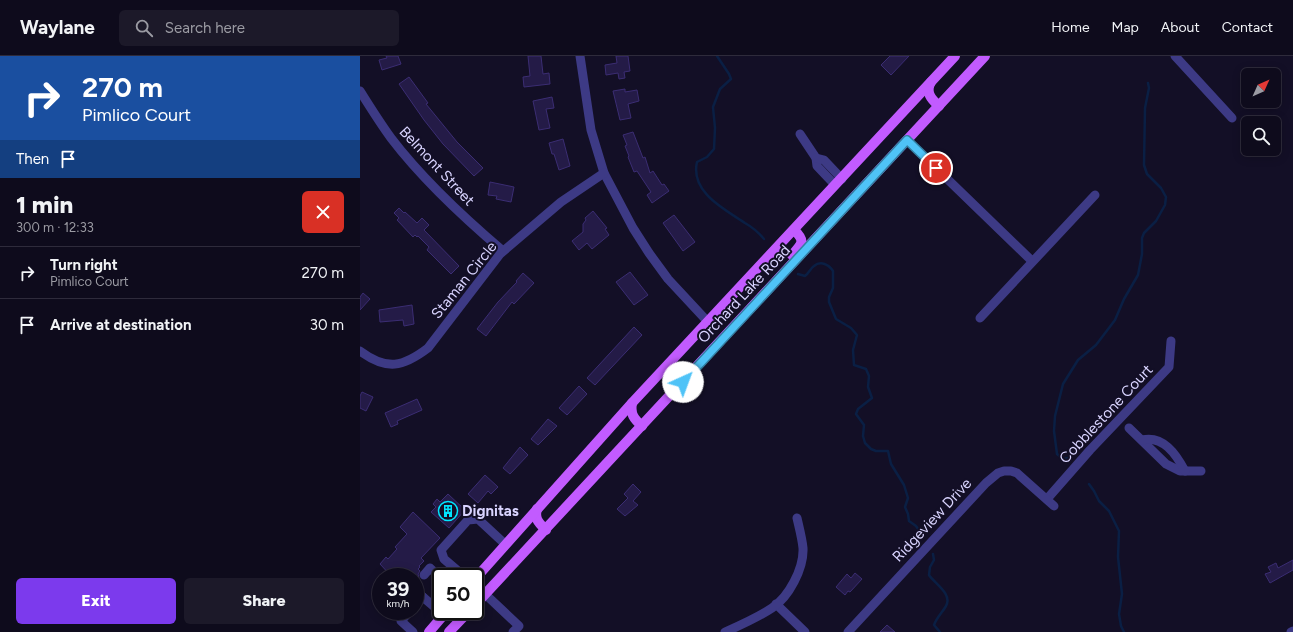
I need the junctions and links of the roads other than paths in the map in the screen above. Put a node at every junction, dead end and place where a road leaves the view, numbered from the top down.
1 (580, 56) edge
2 (955, 56) edge
3 (985, 56) edge
4 (1175, 56) edge
5 (932, 80) junction
6 (360, 91) edge
7 (939, 106) junction
8 (1232, 118) dead end
9 (800, 134) dead end
10 (907, 140) junction
11 (604, 173) junction
12 (839, 182) junction
13 (1095, 195) dead end
14 (794, 230) junction
15 (503, 251) junction
16 (1032, 261) junction
17 (757, 302) junction
18 (980, 318) dead end
19 (708, 322) junction
20 (1171, 341) dead end
21 (360, 351) edge
22 (632, 403) junction
23 (642, 426) junction
24 (1129, 428) dead end
25 (1142, 440) junction
26 (1186, 471) junction
27 (1201, 471) dead end
28 (1047, 500) junction
29 (1054, 506) dead end
30 (537, 509) junction
31 (797, 518) dead end
32 (546, 530) junction
33 (506, 544) junction
34 (454, 568) edge
35 (484, 569) edge
36 (432, 570) edge
37 (424, 575) dead end
38 (484, 594) edge
39 (484, 602) edge
40 (776, 604) junction
41 (402, 620) edge
42 (440, 620) edge
43 (460, 620) edge
44 (413, 632) edge
45 (429, 632) edge
46 (449, 632) edge
47 (513, 632) edge
48 (725, 632) edge
49 (805, 632) edge
50 (848, 632) edge

1 - 11 street
2 - 5 main road, Orchard Lake Road
3 - 7 main road, Orchard Lake Road
4 - 8 street
5 - 7 main road
5 - 12 main road, Orchard Lake Road
6 - 15 street, Belmont Street
7 - 10 main road, Orchard Lake Road
9 - 12 street
10 - 16 street
10 - 17 main road, Orchard Lake Road
11 - 15 street, Staman Circle
11 - 19 street
12 - 14 main road, Orchard Lake Road
13 - 16 street
14 - 17 main road
14 - 19 main road, Orchard Lake Road
15 - 21 street, Staman Circle
16 - 18 street
17 - 23 main road, Orchard Lake Road
19 - 22 main road, Orchard Lake Road
20 - 28 street, Cobblestone Court
22 - 23 main road
22 - 30 main road, Orchard Lake Road
23 - 32 main road, Orchard Lake Road
24 - 25 street
25 - 26 street
25 - 26 street
26 - 27 street
28 - 29 street, Ridgeview Drive
28 - 50 street, Ridgeview Drive
30 - 32 main road
30 - 33 main road, Orchard Lake Road
31 - 40 street
32 - 38 main road, Orchard Lake Road
33 - 34 street
33 - 35 main road, Orchard Lake Road
36 - 37 street
39 - 47 street
40 - 48 street
40 - 49 street
41 - 44 street
42 - 45 main road
43 - 46 main road

